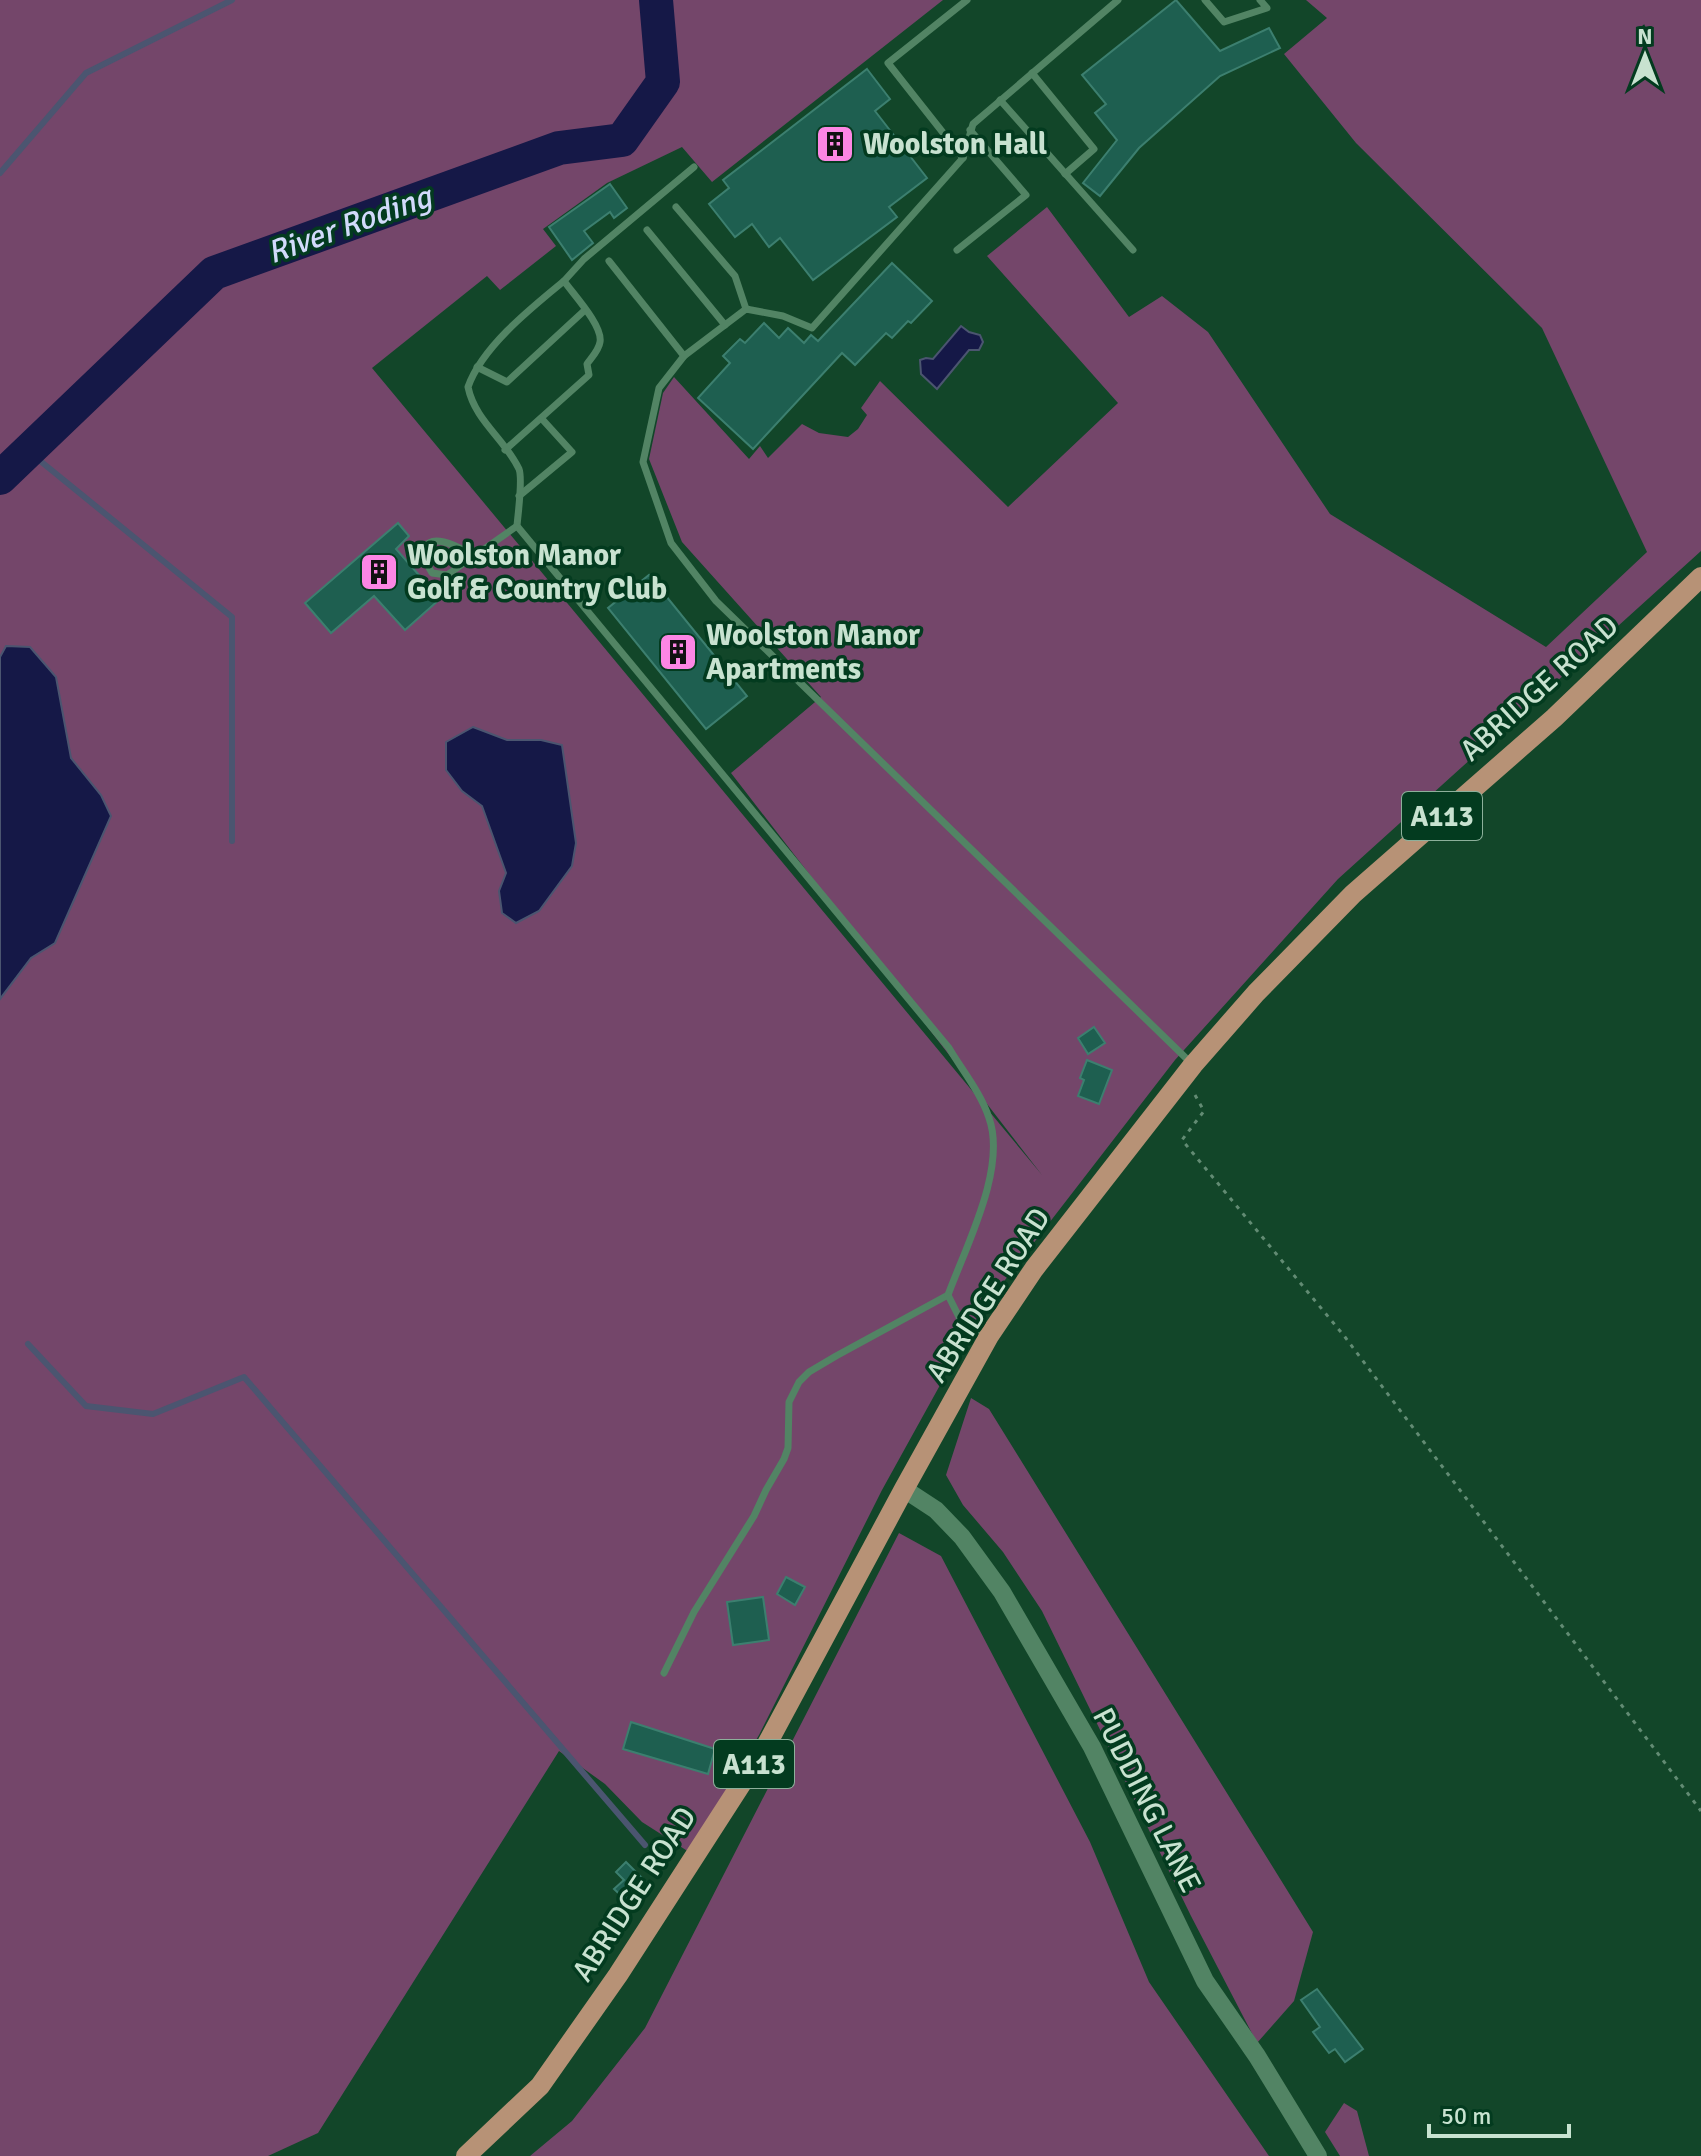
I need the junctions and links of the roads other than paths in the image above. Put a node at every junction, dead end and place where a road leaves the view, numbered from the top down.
1 (967, 0) edge
2 (1118, 0) edge
3 (1205, 0) edge
4 (1260, 0) edge
5 (1032, 73) junction
6 (1000, 100) junction
7 (970, 130) junction
8 (963, 158) junction
9 (694, 167) dead end
10 (1065, 174) junction
11 (676, 207) dead end
12 (647, 230) dead end
13 (957, 250) dead end
14 (1133, 250) dead end
15 (609, 261) dead end
16 (564, 281) junction
17 (746, 309) junction
18 (585, 310) junction
19 (725, 325) junction
20 (684, 356) junction
21 (477, 367) junction
22 (542, 419) junction
23 (505, 450) junction
24 (519, 496) junction
25 (517, 526) junction
26 (475, 556) junction
27 (1701, 577) edge
28 (1188, 1071) junction
29 (948, 1295) junction
30 (989, 1336) junction
31 (904, 1489) junction
32 (664, 1673) dead end
33 (466, 2156) edge
34 (1318, 2156) edge

1 - 8 lane
2 - 5 lane
3 - 4 lane
5 - 6 lane
5 - 10 lane
6 - 7 lane
6 - 10 lane
7 - 8 lane
7 - 13 lane
8 - 17 lane
9 - 16 lane
10 - 14 lane
11 - 17 lane
12 - 19 lane
15 - 20 lane
16 - 18 lane
16 - 21 lane
17 - 19 lane
18 - 21 lane
18 - 22 lane
19 - 20 lane
20 - 28 lane
21 - 23 lane
22 - 23 lane
22 - 24 lane
23 - 24 lane
24 - 25 lane
25 - 26 lane
25 - 29 lane
26 - 26 lane
27 - 28 main road, ABRIDGE ROAD / A113
28 - 30 main road, ABRIDGE ROAD / A113
29 - 30 lane
29 - 32 lane
30 - 31 main road, ABRIDGE ROAD / A113
31 - 33 main road, ABRIDGE ROAD / A113
31 - 34 street, PUDDING LANE

